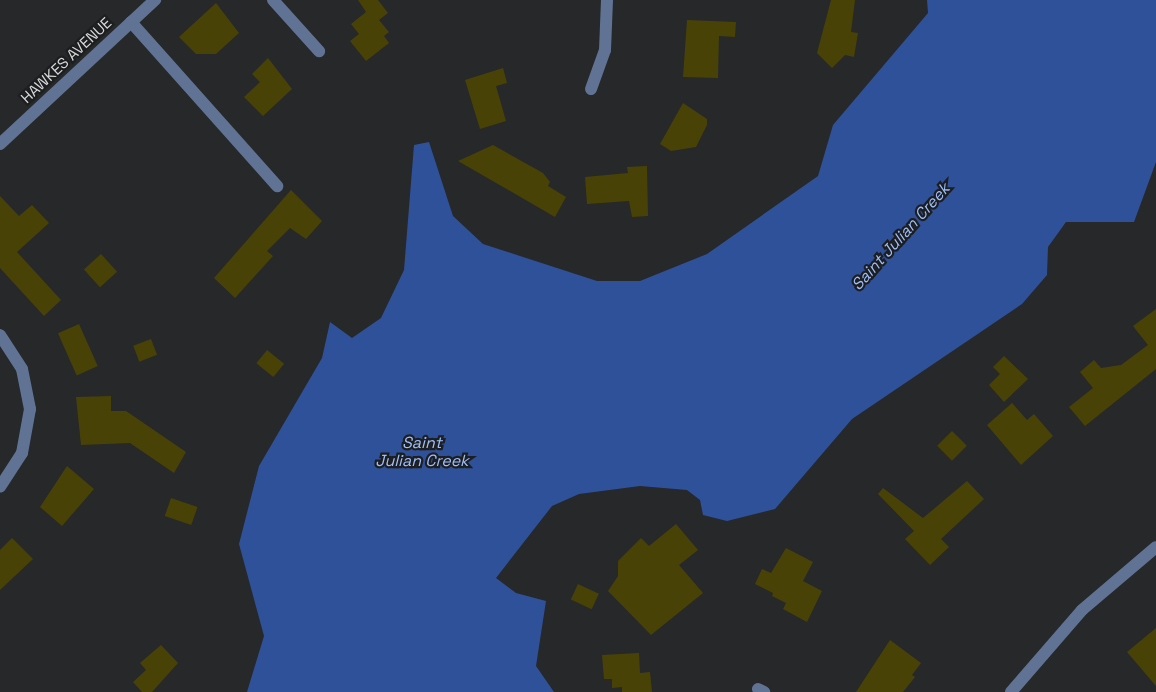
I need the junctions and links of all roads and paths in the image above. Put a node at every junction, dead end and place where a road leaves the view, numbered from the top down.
1 (155, 0) edge
2 (273, 0) edge
3 (607, 0) edge
4 (131, 22) junction
5 (320, 51) dead end
6 (590, 89) dead end
7 (0, 144) edge
8 (277, 186) dead end
9 (0, 335) edge
10 (0, 487) edge
11 (1156, 547) edge
12 (1010, 692) edge

1 - 4 street, HAWKES AVENUE
2 - 5 street
3 - 6 street
4 - 7 street, HAWKES AVENUE
4 - 8 street
9 - 10 street
11 - 12 street

